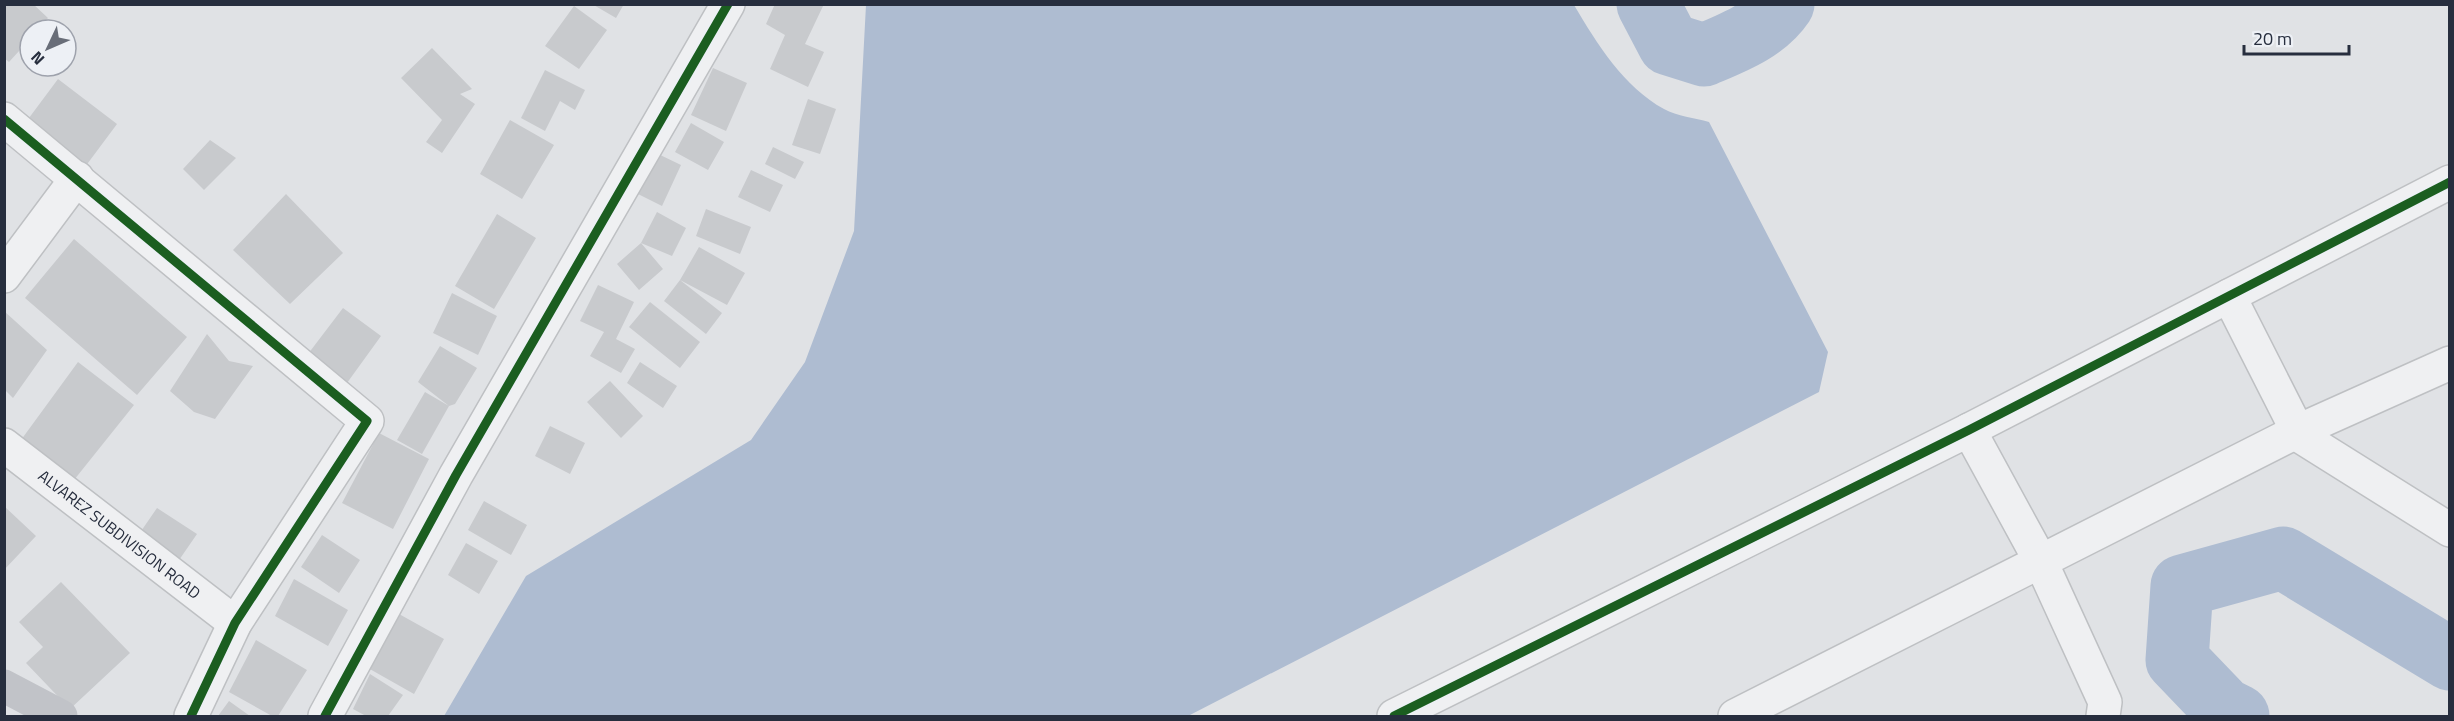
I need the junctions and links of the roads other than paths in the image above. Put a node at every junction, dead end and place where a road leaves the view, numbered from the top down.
1 (728, 4) edge
2 (4, 119) edge
3 (77, 178) junction
4 (2450, 182) edge
5 (4, 276) edge
6 (2229, 296) junction
7 (2450, 363) edge
8 (1969, 430) junction
9 (2296, 432) junction
10 (4, 445) edge
11 (2450, 530) edge
12 (2040, 560) junction
13 (235, 623) junction
14 (4, 686) edge
15 (61, 717) edge
16 (191, 717) edge
17 (325, 717) edge
18 (1394, 717) edge
19 (1735, 717) edge
20 (2103, 717) edge

1 - 17 street
2 - 3 street
3 - 5 street
3 - 13 street
4 - 6 street
6 - 8 street
6 - 9 street
7 - 9 street
8 - 12 street
8 - 18 street
9 - 11 street
9 - 12 street
10 - 13 street, ALVAREZ SUBDIVISION ROAD
12 - 19 street
12 - 20 street
13 - 16 street
14 - 15 main road

